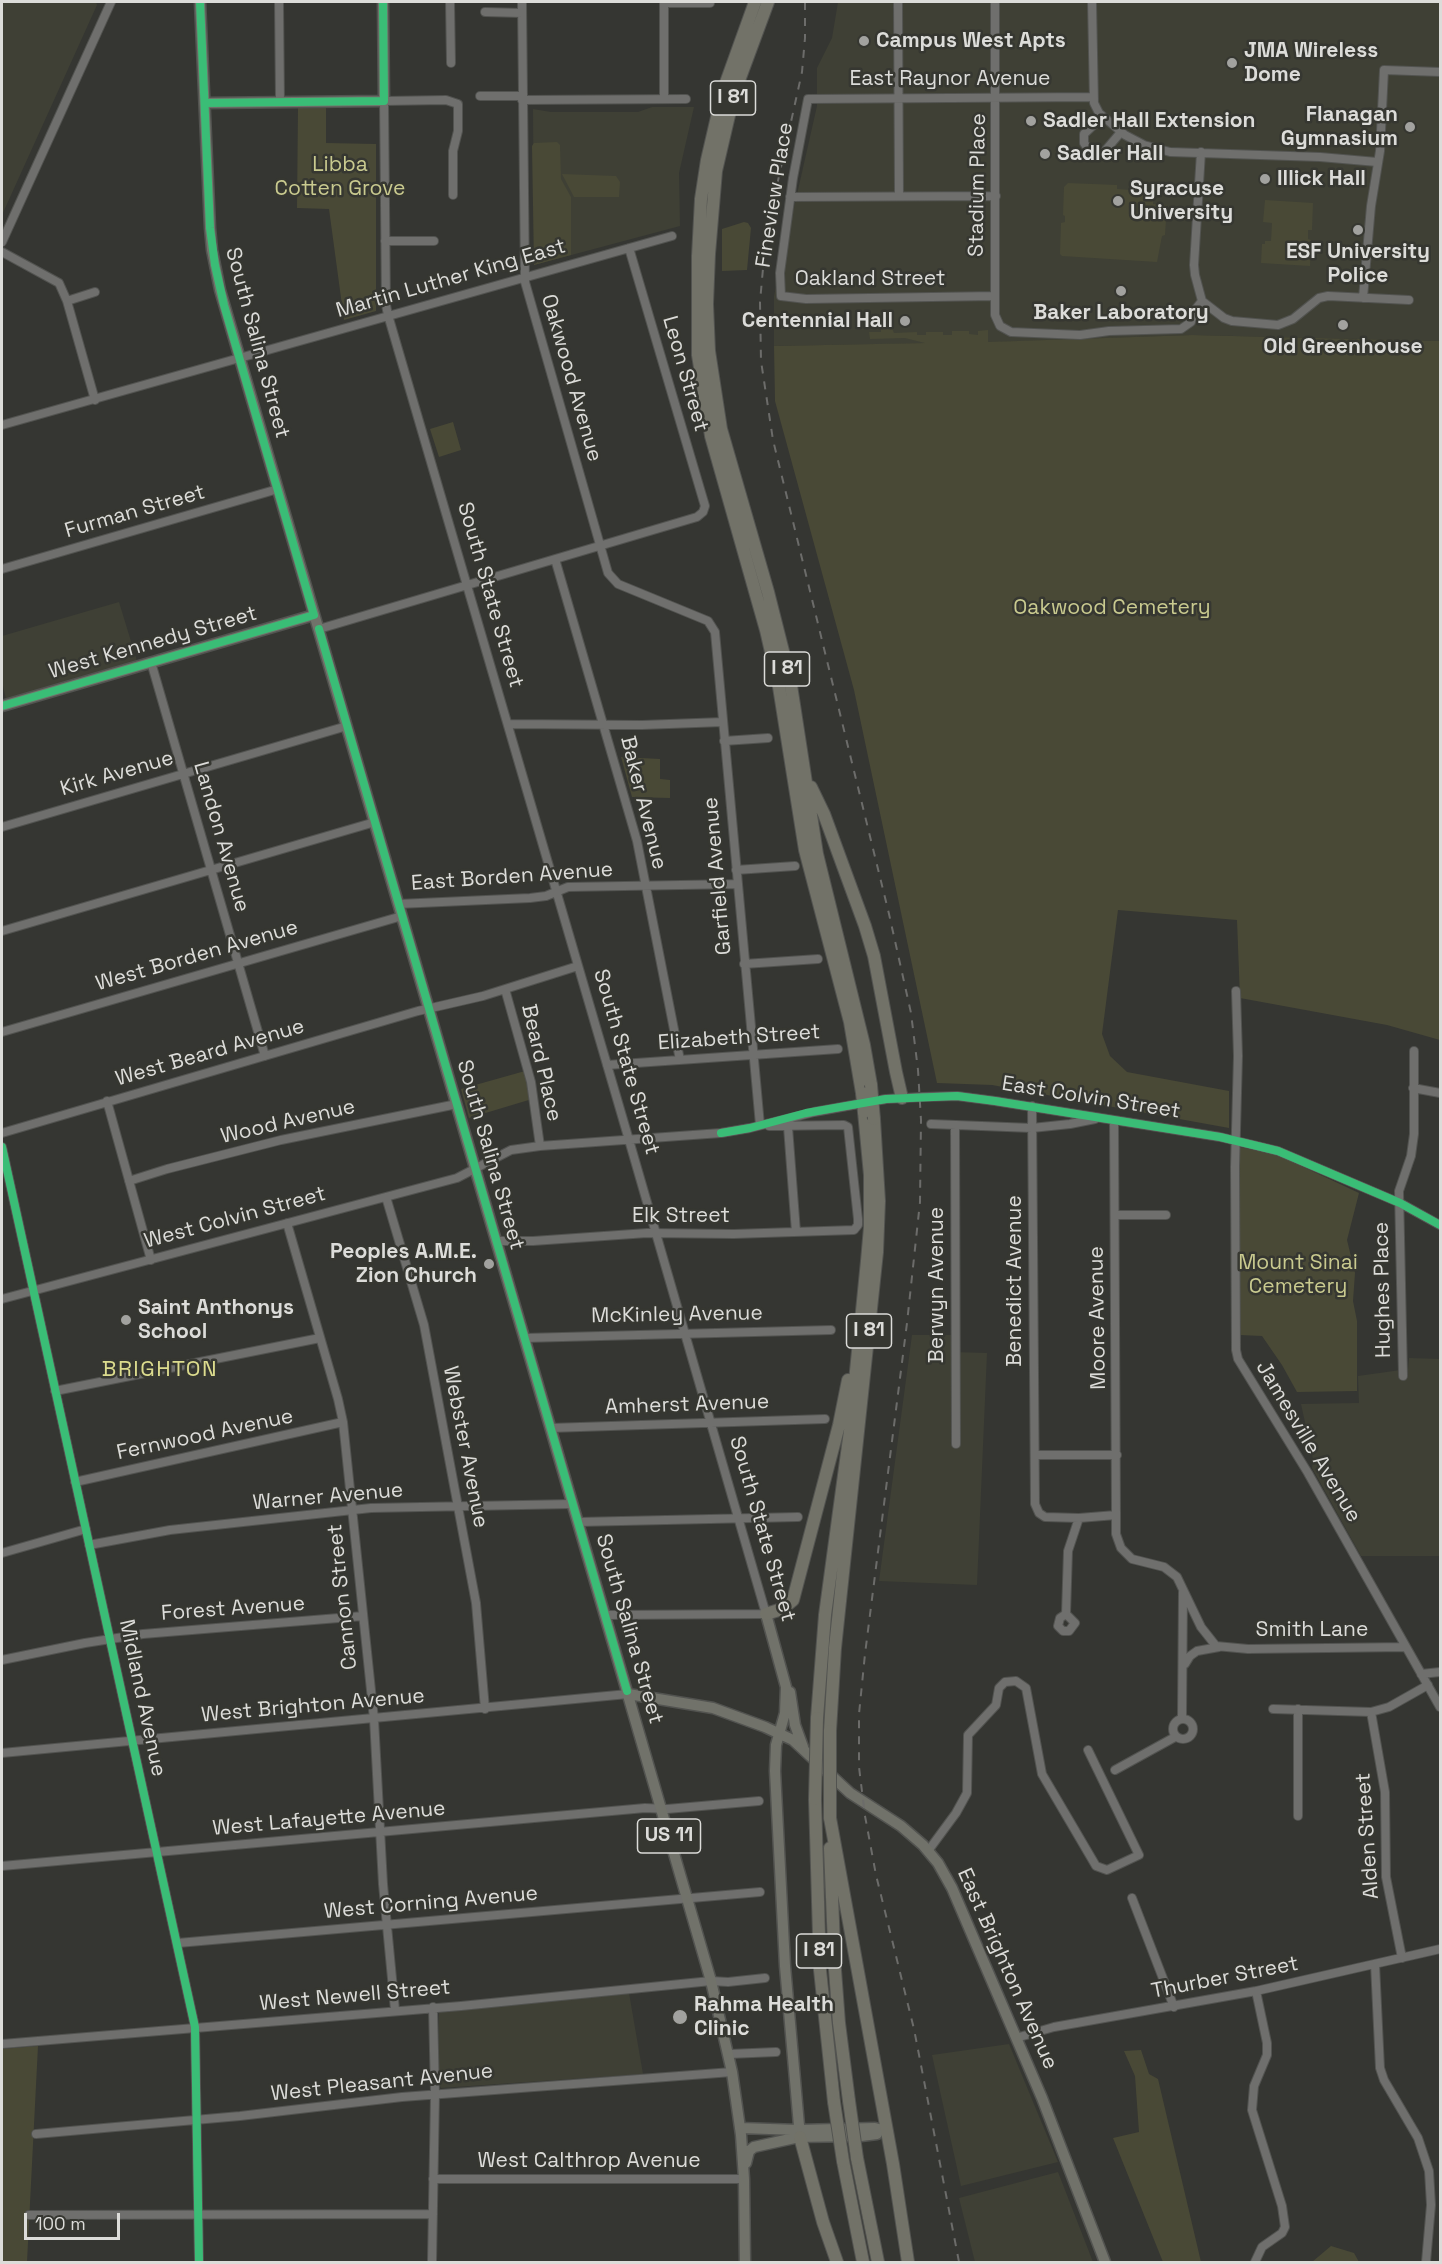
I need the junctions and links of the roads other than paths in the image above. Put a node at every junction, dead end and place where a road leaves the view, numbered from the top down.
1 (111, 2) edge
2 (200, 2) edge
3 (279, 2) edge
4 (384, 2) edge
5 (450, 2) edge
6 (522, 2) edge
7 (664, 2) edge
8 (755, 2) edge
9 (768, 2) edge
10 (898, 2) edge
11 (995, 2) edge
12 (1092, 2) edge
13 (710, 3) dead end
14 (485, 12) dead end
15 (522, 13) junction
16 (451, 63) dead end
17 (1440, 72) edge
18 (480, 96) dead end
19 (1093, 97) junction
20 (522, 98) junction
21 (899, 98) junction
22 (997, 98) junction
23 (664, 99) junction
24 (686, 99) dead end
25 (808, 99) joint
26 (384, 100) junction
27 (205, 103) junction
28 (280, 103) junction
29 (1102, 117) junction
30 (1121, 132) junction
31 (1201, 152) junction
32 (1377, 162) junction
33 (453, 195) dead end
34 (899, 196) junction
35 (996, 196) junction
36 (790, 197) junction
37 (707, 199) junction
38 (672, 236) dead end
39 (386, 241) junction
40 (434, 241) dead end
41 (2, 242) edge
42 (629, 248) junction
43 (2, 252) edge
44 (703, 255) junction
45 (524, 277) junction
46 (95, 292) dead end
47 (782, 296) joint
48 (995, 296) junction
49 (1363, 298) junction
50 (1409, 300) dead end
51 (67, 301) junction
52 (1202, 301) junction
53 (388, 315) junction
54 (239, 357) junction
55 (95, 400) junction
56 (2, 426) edge
57 (278, 489) junction
58 (600, 545) junction
59 (555, 559) junction
60 (2, 569) edge
61 (466, 585) junction
62 (314, 615) junction
63 (711, 624) joint
64 (319, 629) junction
65 (151, 662) junction
66 (2, 706) edge
67 (723, 722) junction
68 (508, 724) junction
69 (604, 724) junction
70 (347, 726) junction
71 (768, 738) dead end
72 (724, 741) junction
73 (804, 771) junction
74 (184, 774) junction
75 (375, 822) junction
76 (2, 827) edge
77 (795, 866) dead end
78 (736, 870) junction
79 (211, 871) junction
80 (737, 884) junction
81 (646, 886) junction
82 (556, 891) junction
83 (398, 904) junction
84 (402, 916) junction
85 (2, 931) edge
86 (818, 959) dead end
87 (238, 963) junction
88 (744, 964) junction
89 (578, 966) junction
90 (505, 989) junction
91 (1236, 991) dead end
92 (429, 1009) junction
93 (2, 1032) edge
94 (838, 1049) dead end
95 (1414, 1052) dead end
96 (753, 1055) junction
97 (265, 1056) junction
98 (680, 1060) junction
99 (607, 1065) junction
100 (1413, 1088) junction
101 (866, 1089) junction
102 (1440, 1093) edge
103 (903, 1098) junction
104 (107, 1101) junction
105 (457, 1104) junction
106 (1032, 1106) junction
107 (806, 1113) junction
108 (869, 1115) junction
109 (1100, 1117) junction
110 (1114, 1120) junction
111 (931, 1124) dead end
112 (760, 1125) junction
113 (955, 1125) junction
114 (788, 1127) junction
115 (807, 1127) junction
116 (1032, 1128) junction
117 (2, 1133) edge
118 (630, 1140) junction
119 (1236, 1140) junction
120 (540, 1146) junction
121 (2, 1151) edge
122 (475, 1168) junction
123 (129, 1181) junction
124 (386, 1197) junction
125 (1400, 1203) junction
126 (1115, 1215) junction
127 (1166, 1215) dead end
128 (858, 1220) joint
129 (287, 1223) junction
130 (1440, 1224) edge
131 (796, 1232) junction
132 (655, 1233) junction
133 (496, 1241) junction
134 (151, 1260) junction
135 (33, 1291) junction
136 (2, 1299) edge
137 (861, 1317) junction
138 (831, 1330) dead end
139 (685, 1333) junction
140 (321, 1338) junction
141 (524, 1338) junction
142 (1403, 1376) dead end
143 (55, 1391) junction
144 (825, 1419) dead end
145 (343, 1422) junction
146 (711, 1422) junction
147 (550, 1428) junction
148 (956, 1444) dead end
149 (1035, 1455) junction
150 (1117, 1455) junction
151 (75, 1482) junction
152 (572, 1504) junction
153 (458, 1507) junction
154 (351, 1510) junction
155 (1116, 1515) junction
156 (798, 1517) dead end
157 (738, 1518) junction
158 (1079, 1518) junction
159 (578, 1522) junction
160 (86, 1529) junction
161 (89, 1545) junction
162 (2, 1553) edge
163 (1183, 1588) junction
164 (766, 1614) junction
165 (1066, 1614) dead end
166 (605, 1615) junction
167 (363, 1616) junction
168 (110, 1638) junction
169 (1220, 1647) junction
170 (1406, 1647) junction
171 (2, 1660) edge
172 (1183, 1666) junction
173 (1440, 1672) edge
174 (1421, 1674) junction
175 (785, 1678) junction
176 (1428, 1685) junction
177 (628, 1694) junction
178 (1440, 1707) edge
179 (485, 1709) junction
180 (1273, 1709) dead end
181 (1298, 1709) junction
182 (1371, 1712) junction
183 (1182, 1718) junction
184 (374, 1719) junction
185 (778, 1733) junction
186 (1175, 1737) junction
187 (793, 1740) junction
188 (133, 1741) junction
189 (804, 1750) junction
190 (1088, 1750) dead end
191 (2, 1753) edge
192 (775, 1758) junction
193 (1115, 1770) dead end
194 (759, 1801) dead end
195 (661, 1808) junction
196 (1298, 1816) dead end
197 (830, 1818) junction
198 (380, 1832) junction
199 (928, 1851) junction
200 (157, 1852) junction
201 (2, 1866) edge
202 (760, 1892) dead end
203 (687, 1897) junction
204 (1132, 1898) dead end
205 (387, 1924) junction
206 (178, 1943) junction
207 (1440, 1949) edge
208 (1402, 1958) junction
209 (1375, 1964) junction
210 (765, 1978) dead end
211 (711, 1981) junction
212 (1256, 1991) junction
213 (434, 2007) junction
214 (1174, 2007) junction
215 (395, 2010) junction
216 (195, 2027) junction
217 (1016, 2038) junction
218 (2, 2044) edge
219 (776, 2052) dead end
220 (729, 2054) junction
221 (732, 2072) junction
222 (435, 2094) junction
223 (197, 2119) junction
224 (886, 2131) junction
225 (741, 2132) junction
226 (799, 2133) junction
227 (36, 2134) dead end
228 (744, 2174) junction
229 (433, 2178) junction
230 (198, 2214) junction
231 (433, 2214) junction
232 (29, 2215) dead end
233 (198, 2262) edge
234 (432, 2262) edge
235 (745, 2262) edge
236 (837, 2262) edge
237 (863, 2262) edge
238 (878, 2262) edge
239 (908, 2262) edge
240 (1105, 2262) edge
241 (1255, 2262) edge
242 (1426, 2262) edge

1 - 41 street
2 - 27 main road, South Salina Street
3 - 28 street
4 - 26 main road, South State Street
5 - 16 street
6 - 15 street, Oakwood Avenue
7 - 13 street
7 - 23 street
8 - 37 highway, I 81
9 - 37 highway, I 81
10 - 21 street
11 - 22 street, Stadium Place
12 - 19 street
14 - 15 street
15 - 20 street, Oakwood Avenue
17 - 32 street
18 - 20 street
19 - 22 street, East Raynor Avenue
19 - 29 street
20 - 23 street
20 - 45 street, Oakwood Avenue
21 - 22 street, East Raynor Avenue
21 - 25 street, East Raynor Avenue
21 - 34 street
22 - 35 street, Stadium Place
23 - 24 street
25 - 36 street, Fineview Place
26 - 28 main road
26 - 33 street
26 - 39 street, South State Street
27 - 28 main road
27 - 54 main road, South Salina Street / US 11
29 - 30 street
29 - 30 street
30 - 31 street
31 - 32 street
31 - 52 street
32 - 49 street
34 - 35 street
34 - 36 street
35 - 48 street, Stadium Place
36 - 47 street, Fineview Place
37 - 44 highway, I 81
38 - 42 street, Martin Luther King East
39 - 40 street
39 - 53 street, South State Street
42 - 45 street, Martin Luther King East
42 - 58 street, Leon Street
43 - 51 street
44 - 73 highway, I 81
44 - 101 highway, I 81
45 - 53 street, Martin Luther King East
45 - 58 street, Oakwood Avenue
46 - 51 street
47 - 48 street, Oakland Street
48 - 52 street, Stadium Place
49 - 50 street
49 - 52 street
51 - 55 street
53 - 54 street, Martin Luther King East
53 - 61 street, South State Street
54 - 55 street, Martin Luther King East
54 - 57 main road, South Salina Street / US 11
55 - 56 street, Martin Luther King East
57 - 60 street, Furman Street
57 - 62 main road, South Salina Street / US 11
58 - 59 street
58 - 63 street, Oakwood Avenue
59 - 61 street
59 - 69 street, Baker Avenue
61 - 64 street
61 - 68 street, South State Street
62 - 64 main road, South Salina Street / US 11
62 - 65 main road, West Kennedy Street
63 - 67 street, Garfield Avenue
64 - 70 main road, South Salina Street / US 11
65 - 66 main road, West Kennedy Street
65 - 74 street, Landon Avenue
67 - 69 street
67 - 72 street, Garfield Avenue
68 - 69 street
68 - 82 street, South State Street
69 - 81 street, Baker Avenue
70 - 74 street, Kirk Avenue
70 - 75 main road, South Salina Street / US 11
71 - 72 street
72 - 78 street, Garfield Avenue
73 - 101 highway, I 81
73 - 103 highway
74 - 76 street, Kirk Avenue
74 - 79 street, Landon Avenue
75 - 79 street
75 - 83 main road, South Salina Street / US 11
77 - 78 street
78 - 80 street, Garfield Avenue
79 - 85 street
79 - 87 street, Landon Avenue
80 - 81 street, East Borden Avenue
80 - 88 street, Garfield Avenue
81 - 82 street, East Borden Avenue
81 - 98 street, Baker Avenue
82 - 83 street, East Borden Avenue
82 - 89 street, South State Street
83 - 84 main road, South Salina Street / US 11
84 - 87 street, West Borden Avenue
84 - 92 main road, South Salina Street / US 11
86 - 88 street
87 - 93 street, West Borden Avenue
87 - 97 street, Landon Avenue
88 - 96 street, Garfield Avenue
89 - 90 street, West Beard Avenue
89 - 99 street, South State Street
90 - 92 street, West Beard Avenue
90 - 120 street, Beard Place
91 - 119 street, Jamesville Avenue
92 - 97 street, West Beard Avenue
92 - 105 main road, South Salina Street / US 11
94 - 96 street, Elizabeth Street
95 - 100 street, Hughes Place
96 - 98 street, Elizabeth Street
96 - 112 street, Garfield Avenue
97 - 104 street, West Beard Avenue
98 - 99 street, Elizabeth Street
99 - 118 street, South State Street
100 - 102 street
100 - 125 street, Hughes Place
101 - 108 highway, I 81, bridge
103 - 106 street, East Colvin Street
103 - 107 street, East Colvin Street
104 - 117 street, West Beard Avenue
104 - 123 street
105 - 122 main road, South Salina Street / US 11
105 - 123 street, Wood Avenue
106 - 109 street, East Colvin Street
106 - 116 street, Benedict Avenue
107 - 112 street, East Colvin Street
107 - 115 street
108 - 137 highway, I 81
108 - 197 highway, I 81, bridge
109 - 110 street, East Colvin Street
109 - 116 street, East Colvin Street
110 - 119 street, East Colvin Street
110 - 126 street, Moore Avenue
111 - 113 street, East Colvin Street
112 - 114 street, East Colvin Street
112 - 118 street, East Colvin Street
113 - 116 street, East Colvin Street
113 - 148 street, Berwyn Avenue
114 - 115 street, East Colvin Street
114 - 131 street
115 - 128 street, East Colvin Street
116 - 149 street, Benedict Avenue
118 - 120 street, East Colvin Street
118 - 132 street, South State Street
119 - 125 street, East Colvin Street
119 - 170 street, Jamesville Avenue
120 - 122 street, East Colvin Street
121 - 135 street, Midland Avenue
122 - 124 street, West Colvin Street
122 - 133 main road, South Salina Street / US 11
123 - 134 street
124 - 129 street, West Colvin Street
124 - 153 street, Webster Avenue
125 - 130 street, East Colvin Street
125 - 142 street, Hughes Place
126 - 127 street
126 - 150 street, Moore Avenue
128 - 131 street, Elk Street
129 - 134 street, West Colvin Street
129 - 140 street, Cannon Street
131 - 132 street, Elk Street
132 - 133 street, Elk Street
132 - 139 street, South State Street
133 - 141 main road, South Salina Street / US 11
134 - 135 street, West Colvin Street
135 - 136 street, West Colvin Street
135 - 143 street, Midland Avenue
137 - 164 highway
137 - 237 highway, I 81, bridge
138 - 139 street, McKinley Avenue
139 - 141 street, McKinley Avenue
139 - 146 street, South State Street
140 - 143 street
140 - 145 street, Cannon Street
141 - 147 main road, South Salina Street / US 11
143 - 151 street, Midland Avenue
144 - 146 street, Amherst Avenue
145 - 151 street, Fernwood Avenue
145 - 154 street, Cannon Street
146 - 147 street, Amherst Avenue
146 - 157 street, South State Street
147 - 152 main road, South Salina Street / US 11
149 - 150 street
149 - 158 street, Benedict Avenue
150 - 155 street, Moore Avenue
151 - 160 street, Midland Avenue
152 - 153 street, Warner Avenue
152 - 159 main road, South Salina Street / US 11
153 - 154 street, Warner Avenue
153 - 179 street, Webster Avenue
154 - 161 street, Warner Avenue
154 - 167 street, Cannon Street
155 - 158 street
155 - 163 street
156 - 157 street
157 - 159 street
157 - 164 street, South State Street
158 - 165 street
159 - 166 main road, South Salina Street / US 11
160 - 161 street, Midland Avenue
160 - 162 street
161 - 168 street, Midland Avenue
163 - 169 street
163 - 172 street
164 - 166 street
164 - 175 main road, South State Street
166 - 177 main road, South Salina Street / US 11
167 - 168 street, Forest Avenue
167 - 184 street, Cannon Street
168 - 171 street, Forest Avenue
168 - 188 street, Midland Avenue
169 - 170 street, Smith Lane
169 - 172 street, Smith Lane
170 - 174 street, Jamesville Avenue
172 - 183 street
173 - 174 street
174 - 176 street, Jamesville Avenue
175 - 185 main road, South State Street
175 - 189 main road
176 - 178 street, Jamesville Avenue
176 - 182 street
177 - 179 street, West Brighton Avenue
177 - 185 main road, East Brighton Avenue
177 - 195 main road, South Salina Street / US 11
179 - 184 street, West Brighton Avenue
180 - 181 street
181 - 182 street
181 - 196 street
182 - 208 street, Alden Street
183 - 186 street
183 - 186 street
184 - 188 street, West Brighton Avenue
184 - 198 street, Cannon Street
185 - 187 main road, East Brighton Avenue
185 - 192 main road, South State Street
186 - 193 street
187 - 189 main road, East Brighton Avenue
187 - 192 main road
188 - 191 street, West Brighton Avenue
188 - 200 street, Midland Avenue
189 - 199 main road, East Brighton Avenue
190 - 199 street
192 - 226 main road, South State Street
194 - 195 street, West Lafayette Avenue
195 - 198 street, West Lafayette Avenue
195 - 203 main road, South Salina Street / US 11
197 - 224 highway
197 - 238 highway, I 81, bridge
198 - 200 street, West Lafayette Avenue
198 - 205 street, Cannon Street
199 - 217 main road, East Brighton Avenue
200 - 201 street, West Lafayette Avenue
200 - 206 street, Midland Avenue
202 - 203 street, West Corning Avenue
203 - 205 street, West Corning Avenue
203 - 211 main road, South Salina Street / US 11
204 - 214 street
205 - 206 street, West Corning Avenue
205 - 215 street, Cannon Street
206 - 216 street, Midland Avenue
207 - 208 street, Thurber Street
208 - 209 street, Thurber Street
209 - 212 street, Thurber Street
209 - 242 street
210 - 211 street, West Newell Street
211 - 213 street, West Newell Street
211 - 220 main road, South Salina Street / US 11
212 - 214 street, Thurber Street
212 - 241 street
213 - 215 street, West Newell Street
213 - 222 street
214 - 217 street, Thurber Street
215 - 216 street, West Newell Street
216 - 218 street, West Newell Street
216 - 223 street, Midland Avenue
217 - 240 main road, East Brighton Avenue
219 - 220 street
220 - 221 main road, South Salina Street / US 11
221 - 222 street, West Pleasant Avenue
221 - 225 main road, South Salina Street / US 11
222 - 223 street, West Pleasant Avenue
222 - 229 street
223 - 227 street, West Pleasant Avenue
223 - 230 street, Midland Avenue
224 - 226 main road
224 - 239 highway
225 - 226 main road
225 - 228 main road, South Salina Street / US 11
226 - 228 main road
226 - 236 highway
228 - 229 street, West Calthrop Avenue
228 - 235 main road, South Salina Street / US 11
229 - 231 street
230 - 231 street
230 - 232 street
230 - 233 street, Midland Avenue
231 - 234 street

